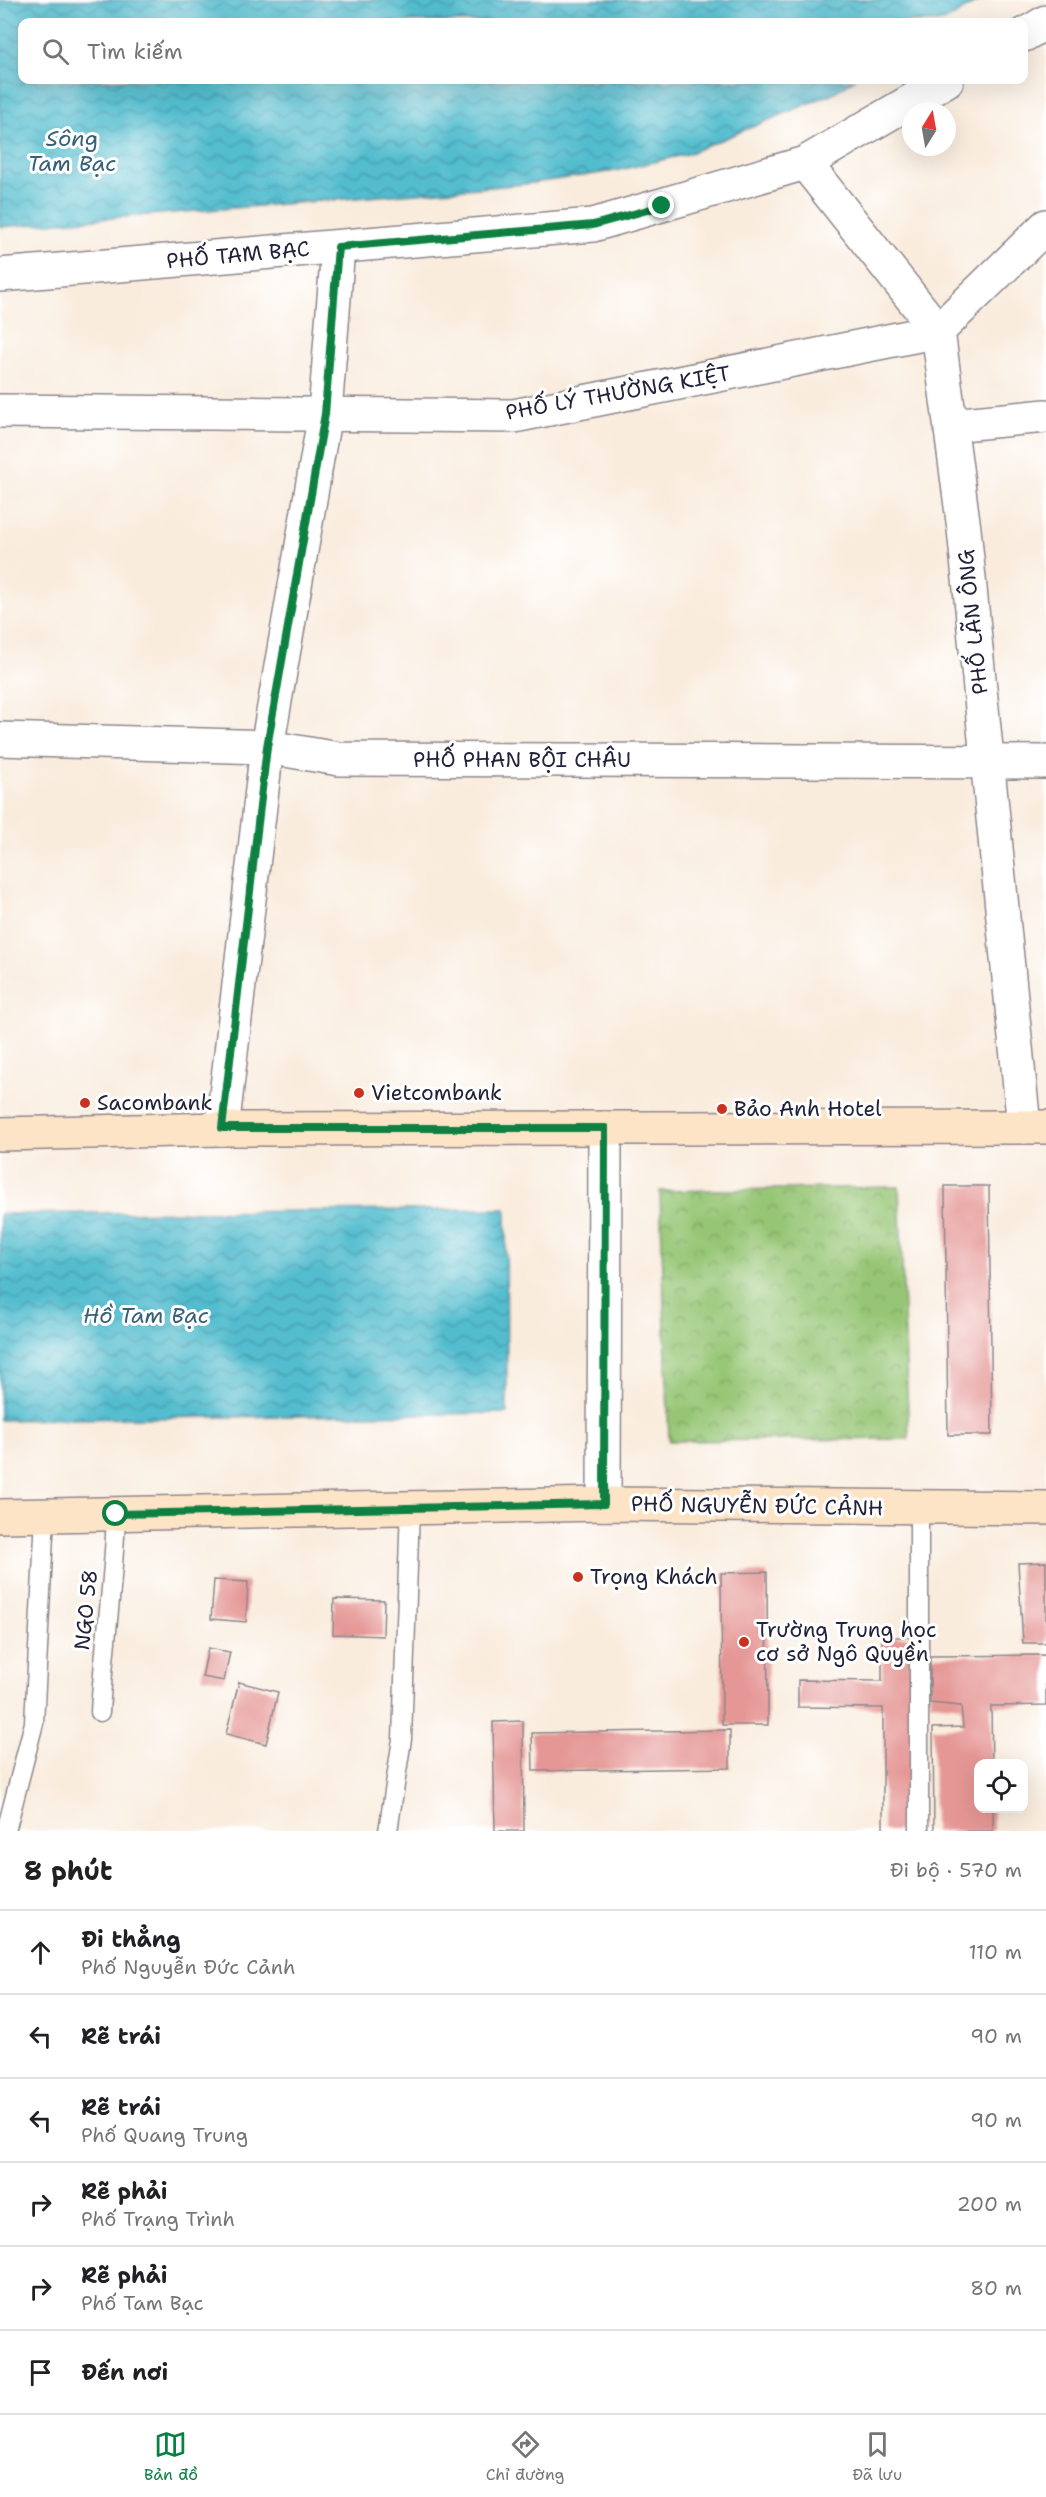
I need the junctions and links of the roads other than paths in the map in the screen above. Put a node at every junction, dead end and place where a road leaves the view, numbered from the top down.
1 (1046, 22) edge
2 (1028, 32) edge
3 (940, 84) edge
4 (805, 163) junction
5 (1046, 226) edge
6 (338, 247) junction
7 (0, 275) edge
8 (938, 331) junction
9 (0, 411) edge
10 (325, 414) junction
11 (1046, 416) edge
12 (951, 425) junction
13 (0, 740) edge
14 (267, 747) junction
15 (987, 762) junction
16 (1046, 762) edge
17 (1035, 1127) edge
18 (222, 1128) junction
19 (605, 1128) junction
20 (0, 1134) edge
21 (604, 1504) junction
22 (410, 1508) junction
23 (1046, 1508) edge
24 (919, 1509) junction
25 (116, 1514) junction
26 (0, 1516) edge
27 (45, 1516) junction
28 (100, 1712) dead end
29 (6, 1831) edge
30 (388, 1831) edge
31 (919, 1831) edge

1 - 2 street
3 - 4 street, PHỐ TAM BẠC
4 - 6 street, PHỐ TAM BẠC
4 - 8 street
5 - 8 street
6 - 7 street, PHỐ TAM BẠC
6 - 10 street
8 - 10 street, PHỐ LÝ THƯỜNG KIỆT
8 - 12 street, PHỐ LÃN ÔNG
9 - 10 street, PHỐ LÝ THƯỜNG KIỆT
10 - 14 street
11 - 12 street
12 - 15 street, PHỐ LÃN ÔNG
13 - 14 street, PHỐ PHAN BỘI CHÂU
14 - 15 street, PHỐ PHAN BỘI CHÂU
14 - 18 street
15 - 16 street, PHỐ PHAN BỘI CHÂU
15 - 17 street, PHỐ LÃN ÔNG
17 - 19 main road
18 - 19 main road
18 - 20 main road
19 - 21 street
21 - 22 main road, PHỐ NGUYỄN ĐỨC CẢNH
21 - 24 main road, PHỐ NGUYỄN ĐỨC CẢNH
22 - 25 main road, PHỐ NGUYỄN ĐỨC CẢNH
22 - 30 lane
23 - 24 main road, PHỐ NGUYỄN ĐỨC CẢNH
24 - 31 lane
25 - 27 main road, PHỐ NGUYỄN ĐỨC CẢNH
25 - 28 lane, NGO 58
26 - 27 main road, PHỐ NGUYỄN ĐỨC CẢNH
27 - 29 lane

